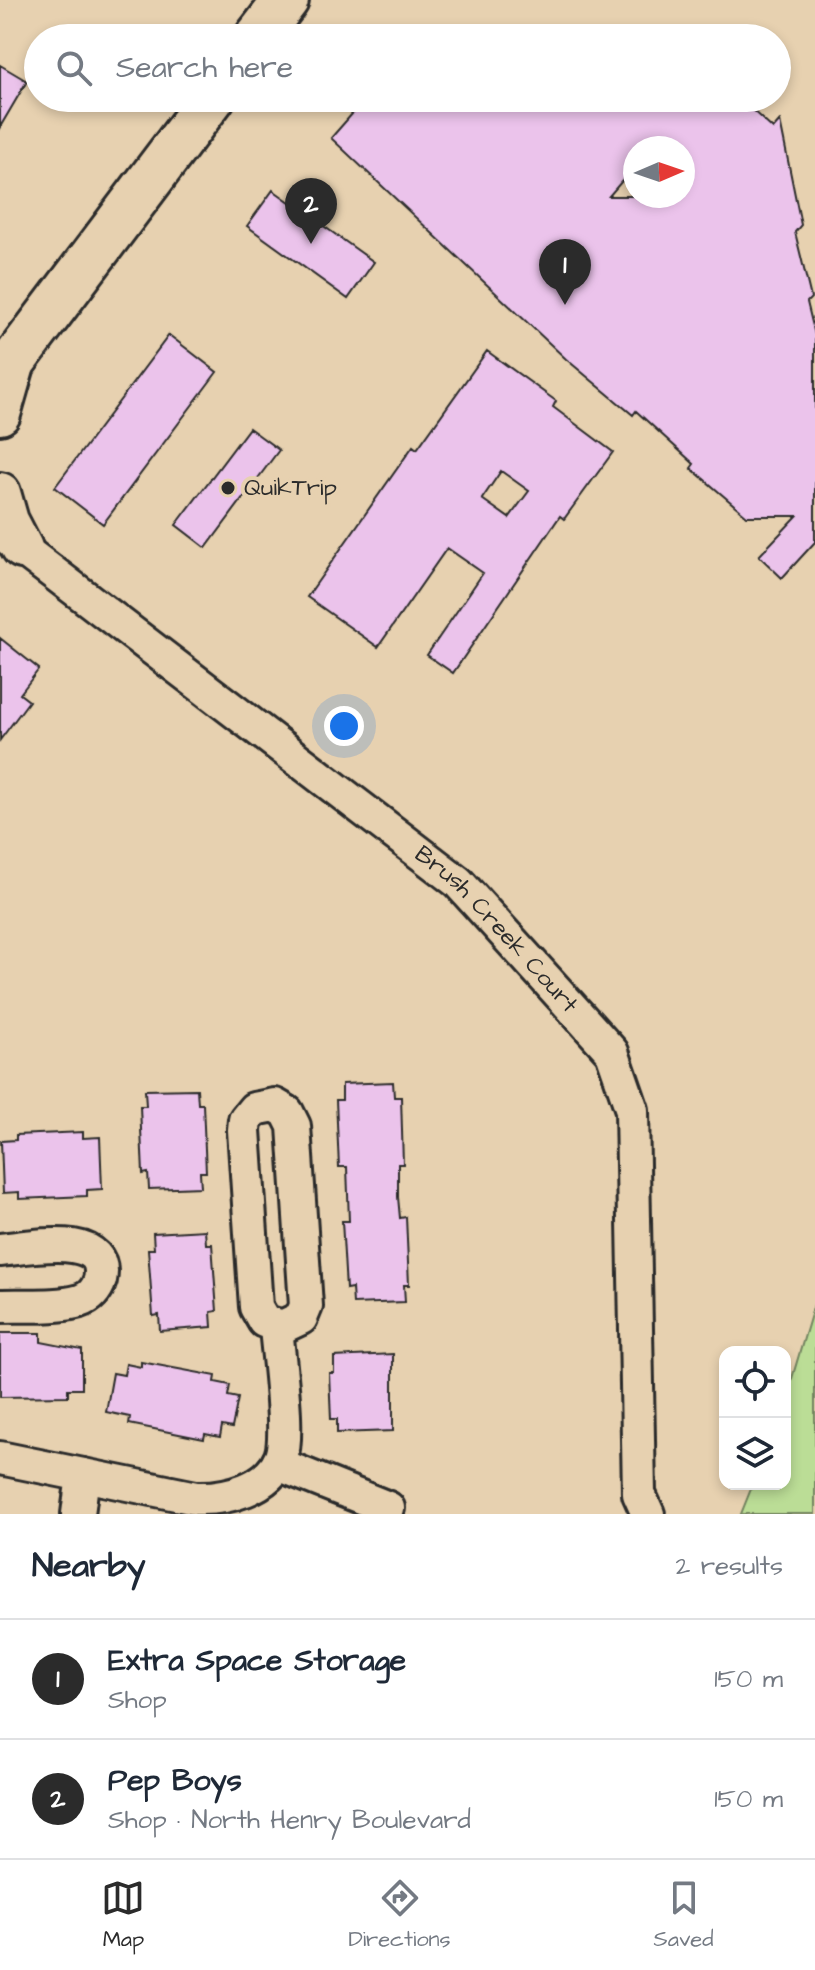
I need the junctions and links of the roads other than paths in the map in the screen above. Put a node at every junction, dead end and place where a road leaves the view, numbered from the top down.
1 (286, 0) edge
2 (268, 24) edge
3 (201, 112) edge
4 (8, 368) edge
5 (0, 414) edge
6 (0, 493) edge
7 (11, 540) edge
8 (298, 1191) junction
9 (248, 1194) junction
10 (0, 1250) edge
11 (0, 1306) edge
12 (276, 1327) junction
13 (0, 1458) edge
14 (278, 1464) junction
15 (83, 1475) junction
16 (388, 1508) dead end
17 (78, 1514) edge
18 (648, 1514) edge

1 - 2 highway
3 - 4 highway
4 - 5 main road
6 - 7 main road
7 - 18 street, Brush Creek Court
8 - 9 street
8 - 9 street
8 - 12 street
9 - 12 street
10 - 11 street
12 - 14 street
13 - 15 street
14 - 15 street
14 - 16 street
15 - 17 street

